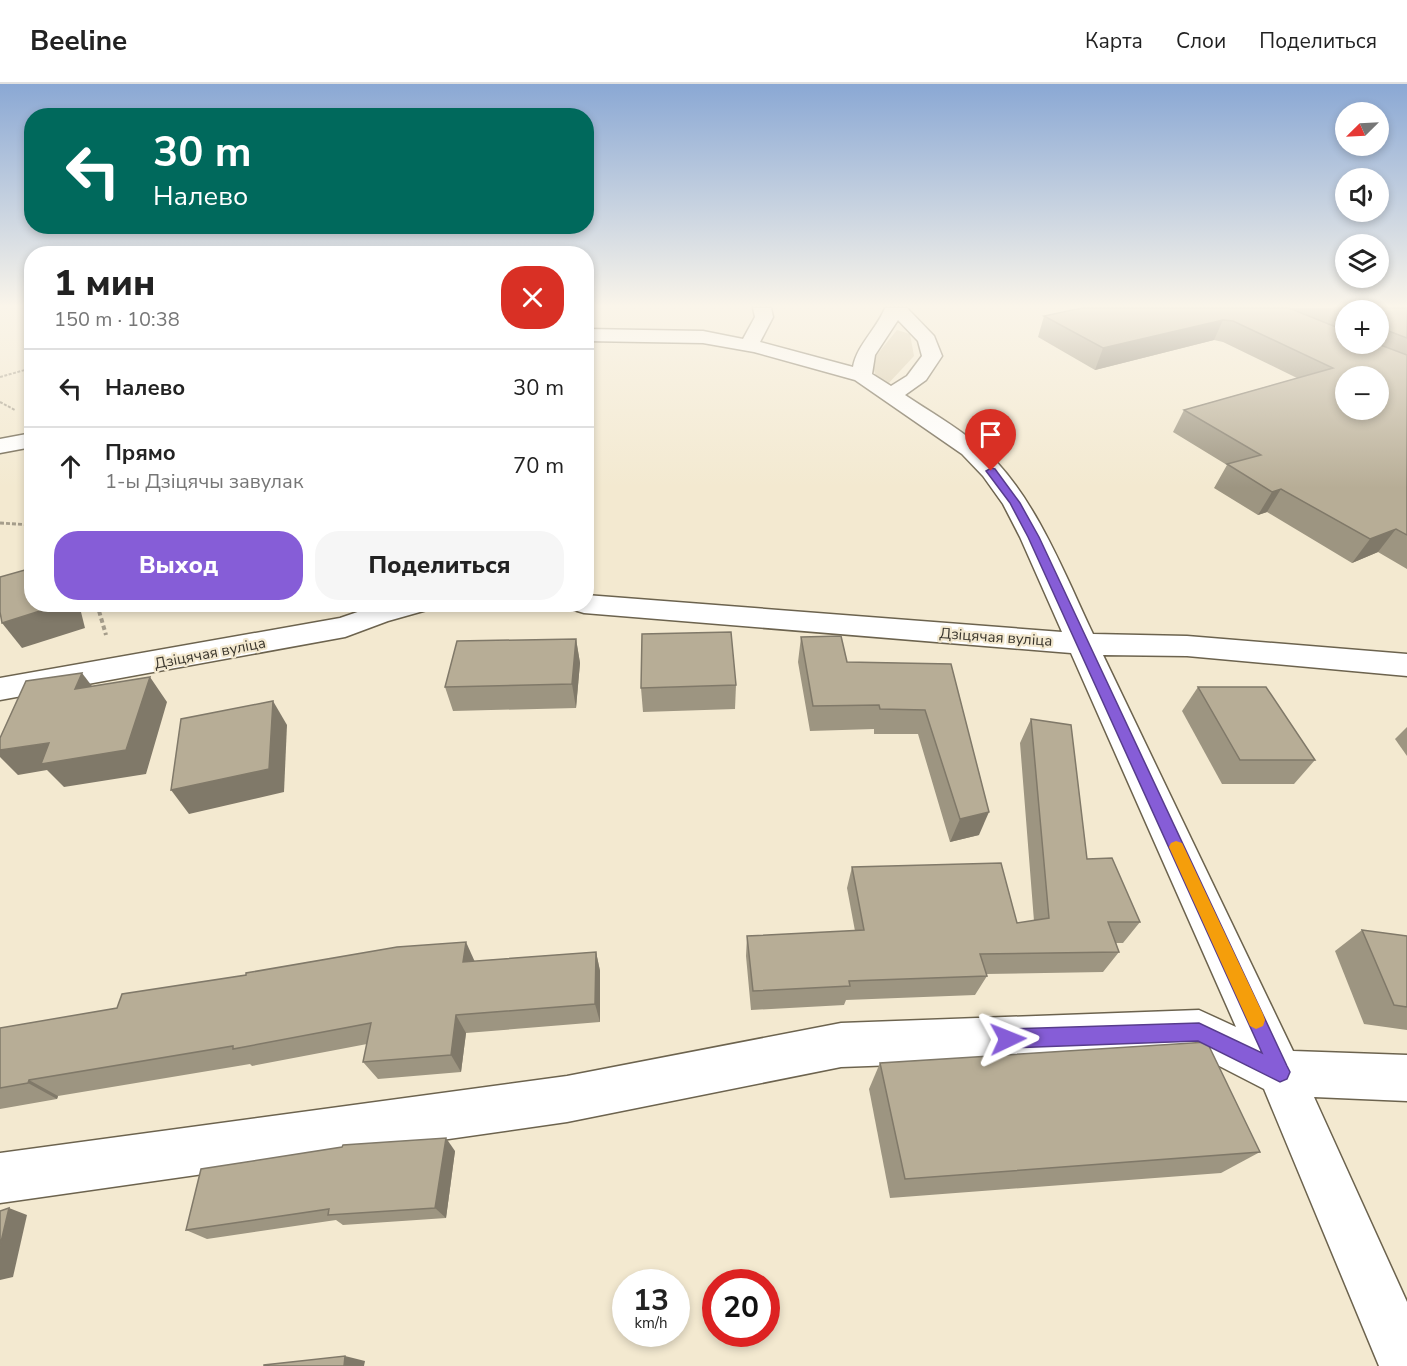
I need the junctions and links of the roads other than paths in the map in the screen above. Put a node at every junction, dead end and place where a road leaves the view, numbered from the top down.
1 (832, 368) edge
2 (863, 368) edge
3 (926, 368) edge
4 (862, 376) junction
5 (887, 395) junction
6 (24, 442) edge
7 (0, 446) edge
8 (594, 605) edge
9 (386, 612) edge
10 (1082, 644) junction
11 (1407, 665) edge
12 (0, 689) edge
13 (1280, 1072) junction
14 (1407, 1078) edge
15 (0, 1178) edge
16 (1407, 1366) edge

1 - 4 street
2 - 4 street
3 - 5 street
4 - 5 street
5 - 10 street
6 - 7 street
8 - 10 street, Дзіцячая вуліца
9 - 12 street, Дзіцячая вуліца
10 - 11 street, Дзіцячая вуліца
10 - 13 street
13 - 14 street
13 - 15 street
13 - 16 street

